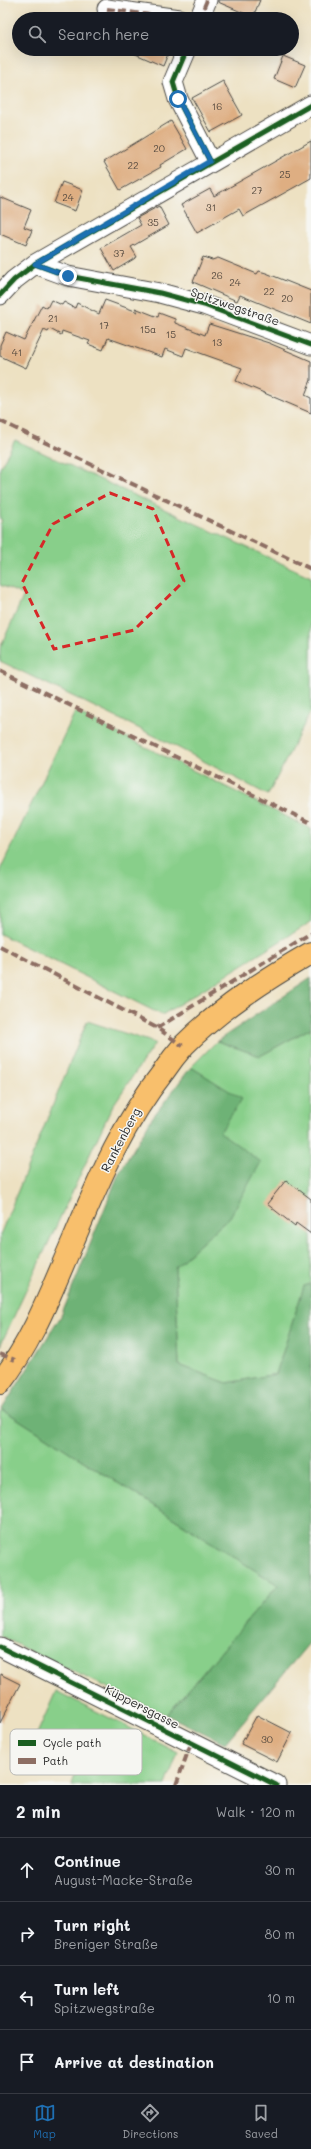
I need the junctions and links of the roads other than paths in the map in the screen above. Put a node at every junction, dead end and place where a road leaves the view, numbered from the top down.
1 (207, 0) edge
2 (107, 9) dead end
3 (129, 12) edge
4 (202, 12) edge
5 (184, 56) edge
6 (311, 105) edge
7 (210, 161) junction
8 (35, 264) junction
9 (7, 275) edge
10 (0, 295) edge
11 (311, 345) edge
12 (311, 953) edge
13 (0, 1383) edge
14 (0, 1647) edge
15 (276, 1785) edge

1 - 4 street
2 - 3 street
5 - 7 street
6 - 7 street
7 - 8 street
8 - 9 street
8 - 11 street, Spitzwegstraße
9 - 10 street
12 - 13 main road, Rankenberg
14 - 15 street, Küppersgasse

